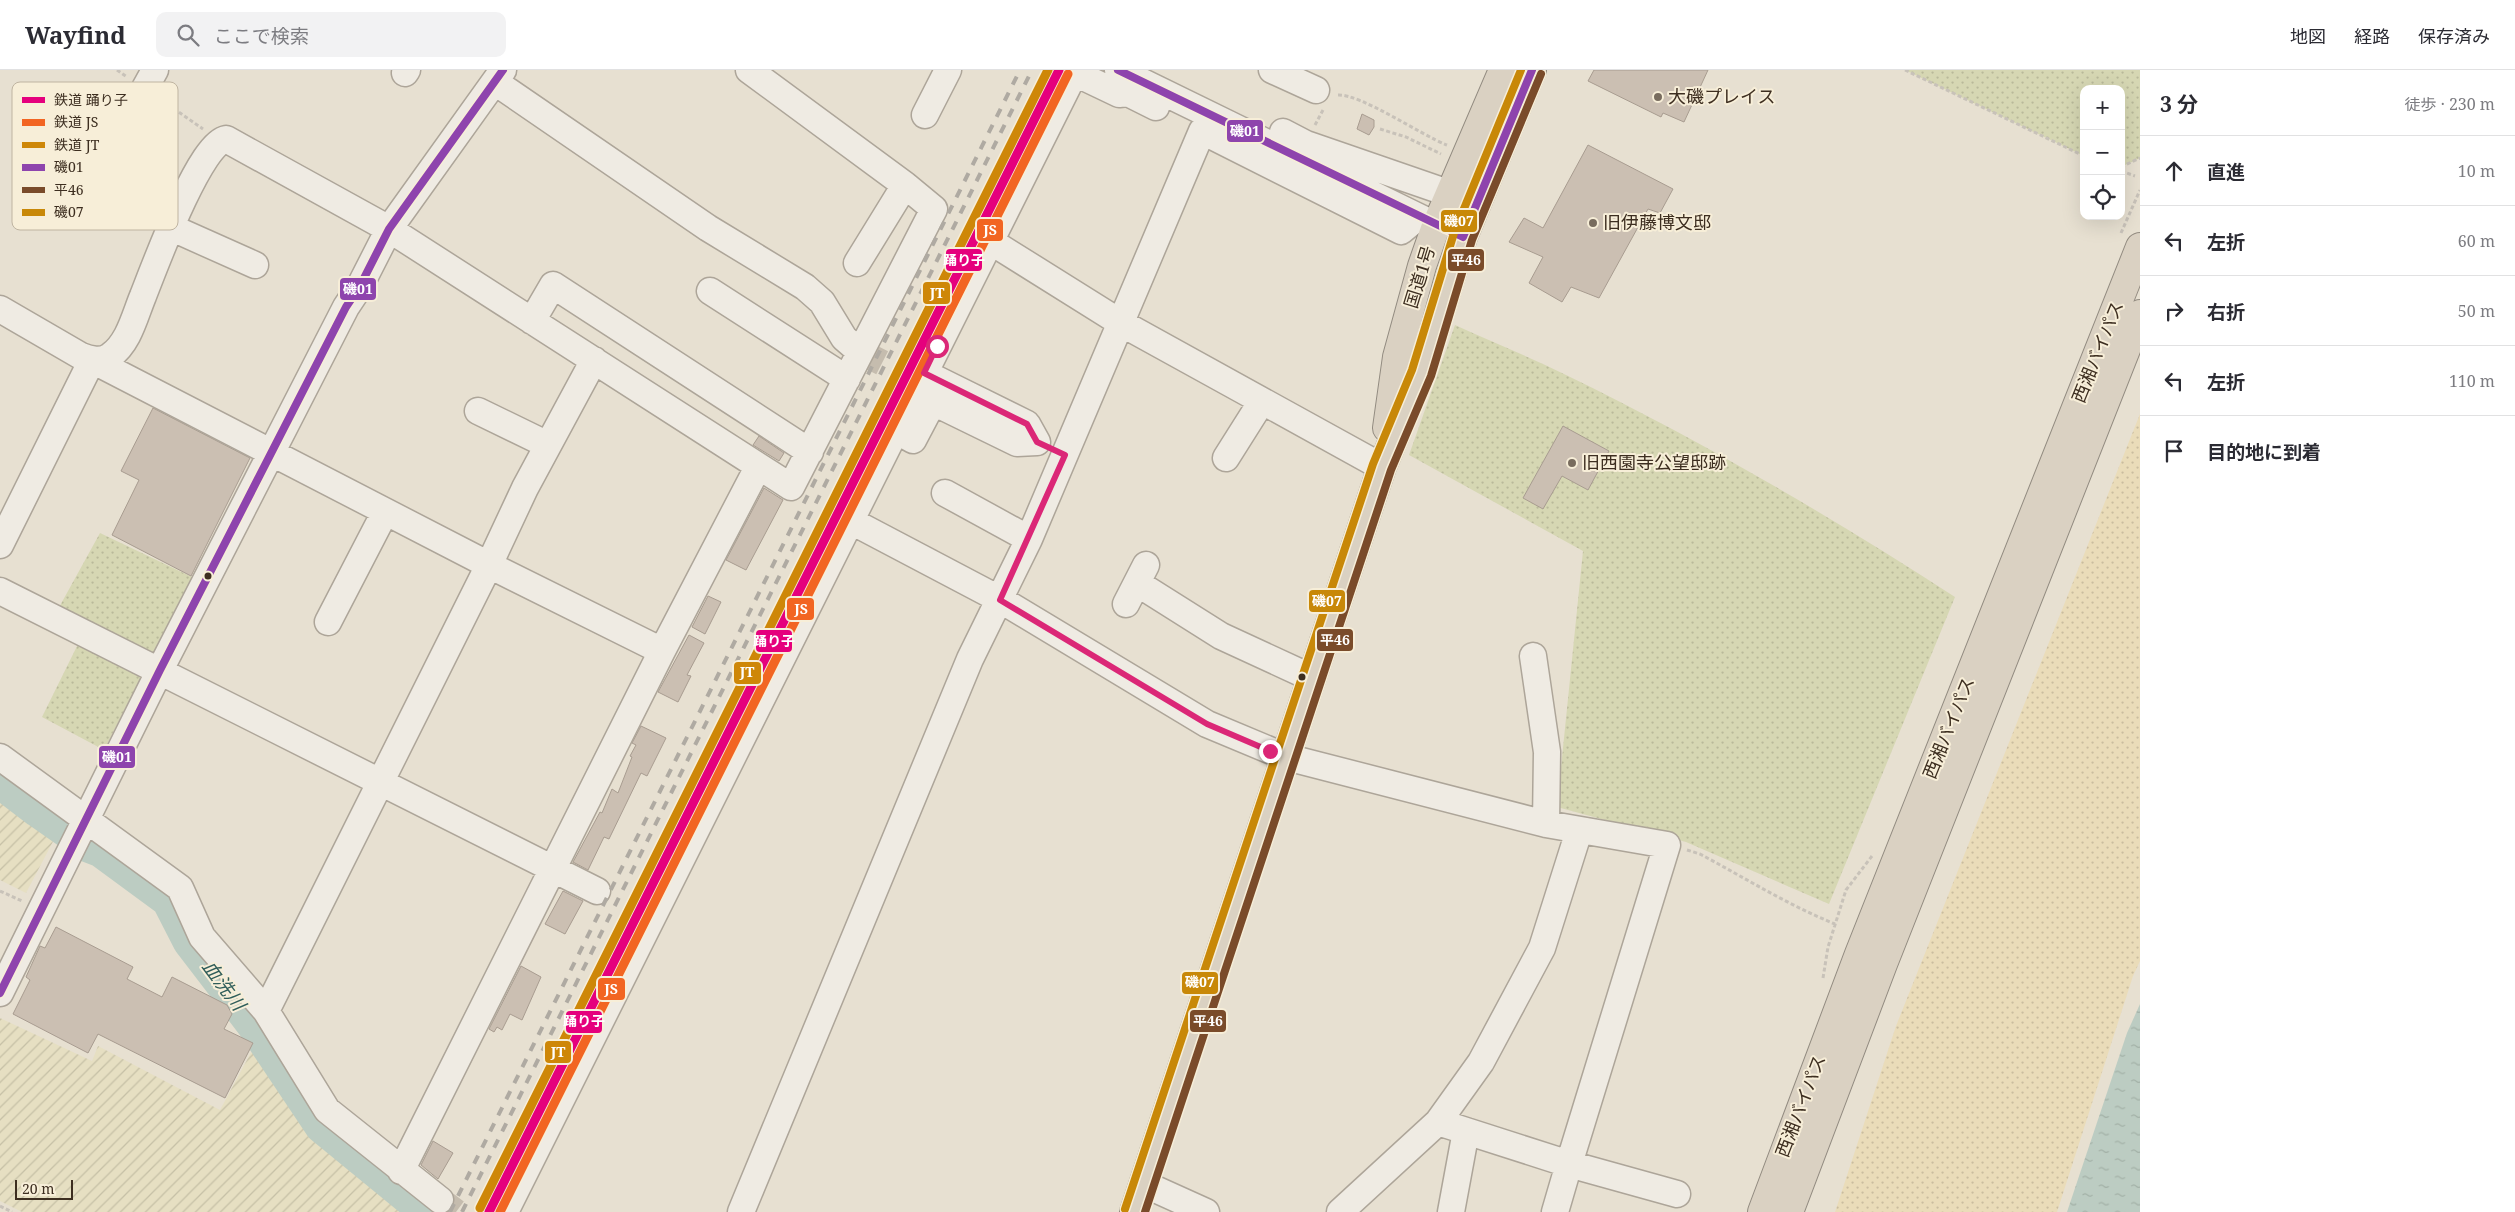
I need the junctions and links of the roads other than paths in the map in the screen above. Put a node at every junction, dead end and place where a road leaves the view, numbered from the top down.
1 (749, 70) edge
2 (1118, 70) edge
3 (1157, 70) edge
4 (1272, 70) edge
5 (1503, 70) edge
6 (1532, 70) edge
7 (1075, 71) edge
8 (500, 76) edge
9 (947, 87) edge
10 (1324, 97) road end
11 (926, 115) dead end
12 (1202, 131) junction
13 (905, 185) junction
14 (1452, 194) junction
15 (178, 211) edge
16 (1427, 222) junction
17 (389, 229) junction
18 (169, 230) edge
19 (177, 230) edge
20 (1463, 237) junction
21 (990, 241) junction
22 (2140, 247) edge
23 (857, 263) dead end
24 (255, 265) dead end
25 (710, 291) dead end
26 (0, 309) edge
27 (2140, 314) edge
28 (532, 322) junction
29 (1120, 323) junction
30 (859, 351) tunnel mouth
31 (92, 360) junction
32 (594, 360) junction
33 (924, 378) junction
34 (847, 379) junction
35 (1262, 401) junction
36 (478, 411) dead end
37 (895, 430) junction
38 (1027, 442) junction
39 (548, 445) junction
40 (810, 452) junction
41 (272, 454) junction
42 (1065, 455) junction
43 (1226, 458) dead end
44 (758, 467) junction
45 (1382, 467) junction
46 (945, 493) dead end
47 (385, 512) junction
48 (851, 521) junction
49 (1030, 539) junction
50 (0, 545) edge
51 (489, 565) junction
52 (1136, 584) dead end
53 (0, 591) edge
54 (1000, 600) junction
55 (328, 622) dead end
56 (662, 651) junction
57 (1533, 656) dead end
58 (160, 670) junction
59 (1312, 678) junction
60 (0, 757) edge
61 (1286, 757) junction
62 (380, 782) junction
63 (1546, 824) junction
64 (80, 831) junction
65 (1579, 831) junction
66 (553, 870) junction
67 (597, 891) dead end
68 (0, 992) edge
69 (266, 1011) junction
70 (1438, 1122) junction
71 (1466, 1131) junction
72 (1569, 1164) junction
73 (401, 1171) junction
74 (1144, 1184) junction
75 (1677, 1194) dead end
76 (440, 1200) tunnel mouth
77 (505, 1212) edge
78 (741, 1212) edge
79 (1134, 1212) edge
80 (1206, 1212) edge
81 (1340, 1212) edge
82 (1452, 1212) edge
83 (1555, 1212) edge
84 (1762, 1212) edge
85 (1789, 1212) edge

1 - 13 street
2 - 16 street
3 - 14 street
4 - 10 street
5 - 14 highway, 国道1号
6 - 20 highway, 国道1号
7 - 12 street
7 - 21 street
8 - 17 street
8 - 30 street
9 - 11 street
12 - 16 street
12 - 29 street
13 - 23 street
13 - 34 street
14 - 16 highway, 国道1号
15 - 17 street
16 - 20 street
16 - 45 highway, 国道1号
17 - 28 street
17 - 41 street
18 - 31 street
19 - 24 street
20 - 45 highway, 国道1号
21 - 29 street
21 - 33 street
22 - 84 highway, 西湘バイパス
25 - 34 street
26 - 31 street
27 - 85 highway, 西湘バイパス
28 - 32 street
28 - 40 street
29 - 35 street
29 - 42 street
31 - 41 street
31 - 50 street
32 - 39 street
32 - 44 street
33 - 37 street
33 - 38 street
34 - 40 street
35 - 43 street
35 - 45 street
36 - 39 street
37 - 38 street
37 - 48 street
38 - 42 street
39 - 51 street
40 - 44 street
41 - 47 street
41 - 58 street
42 - 49 street
44 - 56 street
45 - 59 highway, 国道1号
46 - 49 street
47 - 51 street
47 - 55 street
48 - 54 street
48 - 77 street
49 - 54 street
51 - 56 street
51 - 62 street
52 - 59 street
53 - 58 street
54 - 61 street
54 - 78 street
56 - 66 street
57 - 63 street
58 - 62 street
58 - 64 street
59 - 61 highway, 国道1号
60 - 64 street
61 - 63 street
61 - 74 highway, 国道1号
62 - 66 street
62 - 69 street
63 - 65 street
64 - 68 street
64 - 69 street
65 - 70 street
65 - 72 street
66 - 67 street
66 - 73 street
69 - 73 street
70 - 71 street
70 - 81 street
71 - 72 street
71 - 82 street
72 - 75 street
72 - 83 street
73 - 76 street
74 - 79 highway, 国道1号
74 - 80 street

